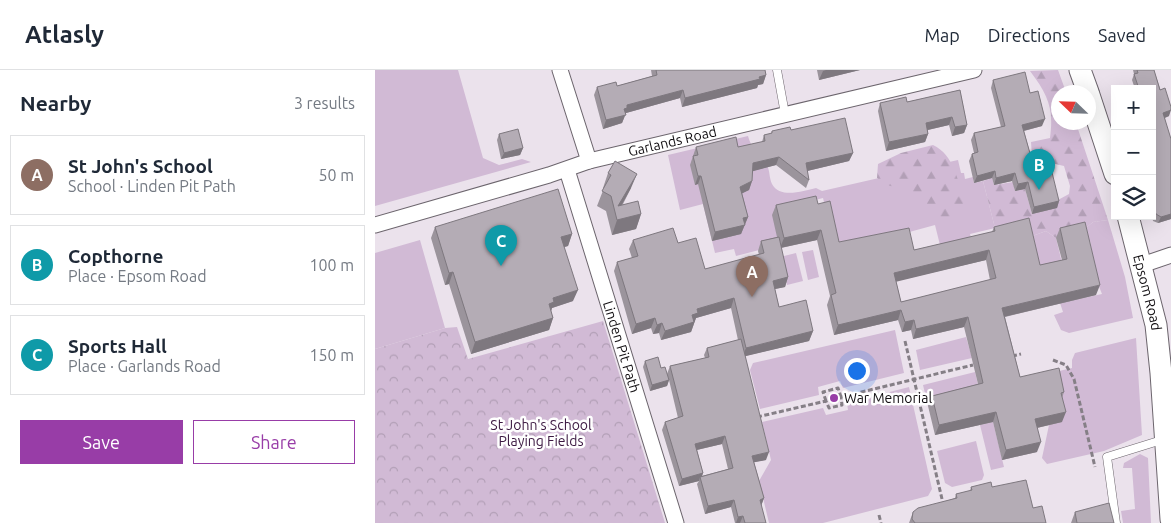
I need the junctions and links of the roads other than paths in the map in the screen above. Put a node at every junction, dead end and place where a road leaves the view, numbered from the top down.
1 (560, 70) edge
2 (777, 70) edge
3 (974, 70) edge
4 (1080, 70) edge
5 (1085, 85) edge
6 (785, 114) junction
7 (1096, 118) edge
8 (589, 161) junction
9 (1111, 162) edge
10 (567, 170) junction
11 (1129, 220) edge
12 (375, 225) edge
13 (1171, 255) edge
14 (1142, 265) junction
15 (1165, 438) junction
16 (1170, 483) edge
17 (1171, 519) edge
18 (676, 523) edge
19 (1116, 523) edge

1 - 8 street
2 - 6 lane
3 - 6 street, Garlands Road
4 - 5 main road
6 - 8 street, Garlands Road
7 - 9 main road
8 - 10 street, Garlands Road
10 - 12 street, Garlands Road
10 - 18 street, Linden Pit Path
11 - 14 main road, Epsom Road
13 - 14 street
14 - 15 main road, Epsom Road
15 - 16 main road, Epsom Road
15 - 19 lane
16 - 17 main road, Epsom Road

